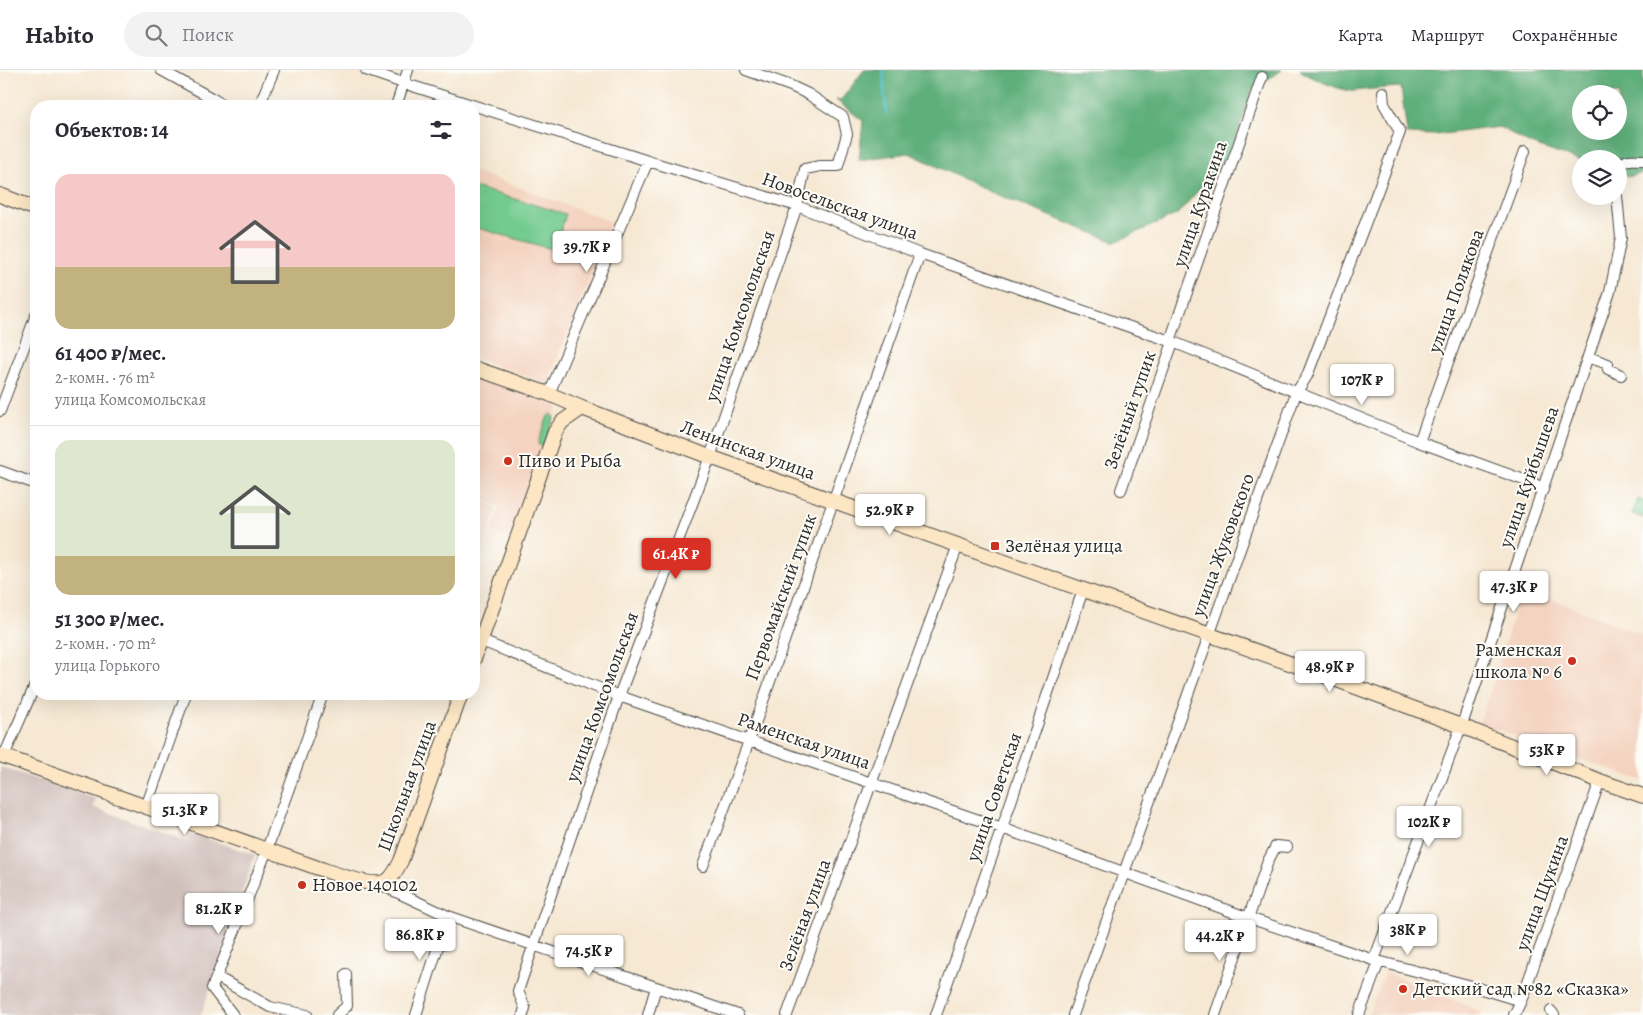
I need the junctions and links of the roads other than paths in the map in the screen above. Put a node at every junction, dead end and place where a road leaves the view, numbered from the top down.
1 (161, 70) edge
2 (274, 70) edge
3 (366, 70) edge
4 (408, 70) edge
5 (746, 70) edge
6 (1262, 78) dead end
7 (404, 83) junction
8 (1383, 92) dead end
9 (215, 100) edge
10 (262, 100) edge
11 (398, 100) edge
12 (457, 100) edge
13 (480, 107) edge
14 (1525, 151) dead end
15 (1627, 160) edge
16 (1643, 160) edge
17 (648, 161) junction
18 (0, 195) edge
19 (1618, 205) edge
20 (798, 206) junction
21 (30, 207) edge
22 (920, 254) junction
23 (30, 331) edge
24 (1172, 342) junction
25 (1588, 357) junction
26 (480, 370) edge
27 (1621, 375) dead end
28 (1296, 393) junction
29 (548, 394) junction
30 (582, 408) junction
31 (0, 411) edge
32 (1419, 442) junction
33 (710, 457) junction
34 (0, 471) edge
35 (30, 482) edge
36 (1121, 490) dead end
37 (1543, 490) junction
38 (834, 501) junction
39 (958, 545) junction
40 (1083, 590) junction
41 (480, 631) edge
42 (1209, 634) junction
43 (480, 640) edge
44 (30, 695) edge
45 (619, 696) junction
46 (184, 700) edge
47 (321, 700) edge
48 (459, 700) edge
49 (1461, 726) junction
50 (749, 741) junction
51 (2, 755) edge
52 (1600, 781) junction
53 (872, 784) junction
54 (1643, 796) edge
55 (146, 807) junction
56 (1002, 828) junction
57 (1288, 847) dead end
58 (266, 849) junction
59 (703, 866) dead end
60 (1124, 873) junction
61 (379, 884) junction
62 (448, 916) junction
63 (1249, 918) junction
64 (534, 946) junction
65 (1376, 961) junction
66 (346, 974) dead end
67 (216, 976) junction
68 (656, 987) junction
69 (1521, 1001) junction
70 (233, 1015) edge
71 (307, 1015) edge
72 (337, 1015) edge
73 (416, 1015) edge
74 (523, 1015) edge
75 (648, 1015) edge
76 (738, 1015) edge
77 (787, 1015) edge
78 (936, 1015) edge
79 (1073, 1015) edge
80 (1215, 1015) edge
81 (1359, 1015) edge
82 (1514, 1015) edge

1 - 9 street
2 - 10 street
3 - 7 street, Новосельская улица
4 - 7 street
5 - 20 street, улица Комсомольская
6 - 24 street, улица Куракина
7 - 11 street
7 - 12 street, Новосельская улица
8 - 28 street, улица Жуковского
13 - 17 street, Новосельская улица
14 - 32 street, улица Полякова
15 - 16 street
17 - 20 street, Новосельская улица
17 - 29 street
18 - 21 street
19 - 25 street, улица Куйбышева
20 - 22 street, Новосельская улица
20 - 33 street, улица Комсомольская
22 - 24 street, Новосельская улица
22 - 38 street, Первомайский тупик
23 - 31 street
24 - 28 street, Новосельская улица
24 - 36 street, Зелёный тупик
25 - 27 street
25 - 37 street, улица Куйбышева
26 - 29 street, Ленинская улица
28 - 32 street, Новосельская улица
28 - 42 street, улица Жуковского
29 - 30 street, Ленинская улица
30 - 33 street, Ленинская улица
30 - 41 street
32 - 37 street, Новосельская улица
33 - 38 street, Ленинская улица
33 - 45 street, улица Комсомольская
34 - 35 street
37 - 49 street, улица Куйбышева
38 - 39 street, Ленинская улица
38 - 50 street, Первомайский тупик
39 - 40 street, Ленинская улица
39 - 53 street, Зелёная улица
40 - 42 street, Ленинская улица
40 - 56 street, улица Советская
42 - 49 street, Ленинская улица
42 - 60 street, улица Жуковского
43 - 45 street, Раменская улица
44 - 51 street
45 - 50 street, Раменская улица
45 - 64 street, улица Комсомольская
46 - 55 street
47 - 58 street
48 - 61 street, Школьная улица
49 - 52 street, Ленинская улица
49 - 65 street, улица Куйбышева
50 - 53 street, Раменская улица
50 - 59 street, Первомайский тупик
51 - 55 street
52 - 54 street, Ленинская улица
52 - 69 street, улица Щукина
53 - 56 street, Раменская улица
53 - 77 street, Зелёная улица
55 - 58 street
56 - 60 street, Раменская улица
56 - 78 street, улица Советская
57 - 63 street
58 - 61 street
58 - 67 street
60 - 63 street, Раменская улица
60 - 79 street, улица Жуковского
61 - 62 street
62 - 64 street
62 - 73 street
63 - 65 street, Раменская улица
63 - 80 street
64 - 68 street
64 - 74 street, улица Комсомольская
65 - 69 street, Раменская улица
65 - 81 street, улица Куйбышева
66 - 72 street
67 - 70 street
67 - 71 street
68 - 75 street
68 - 76 street
69 - 82 street, улица Щукина

